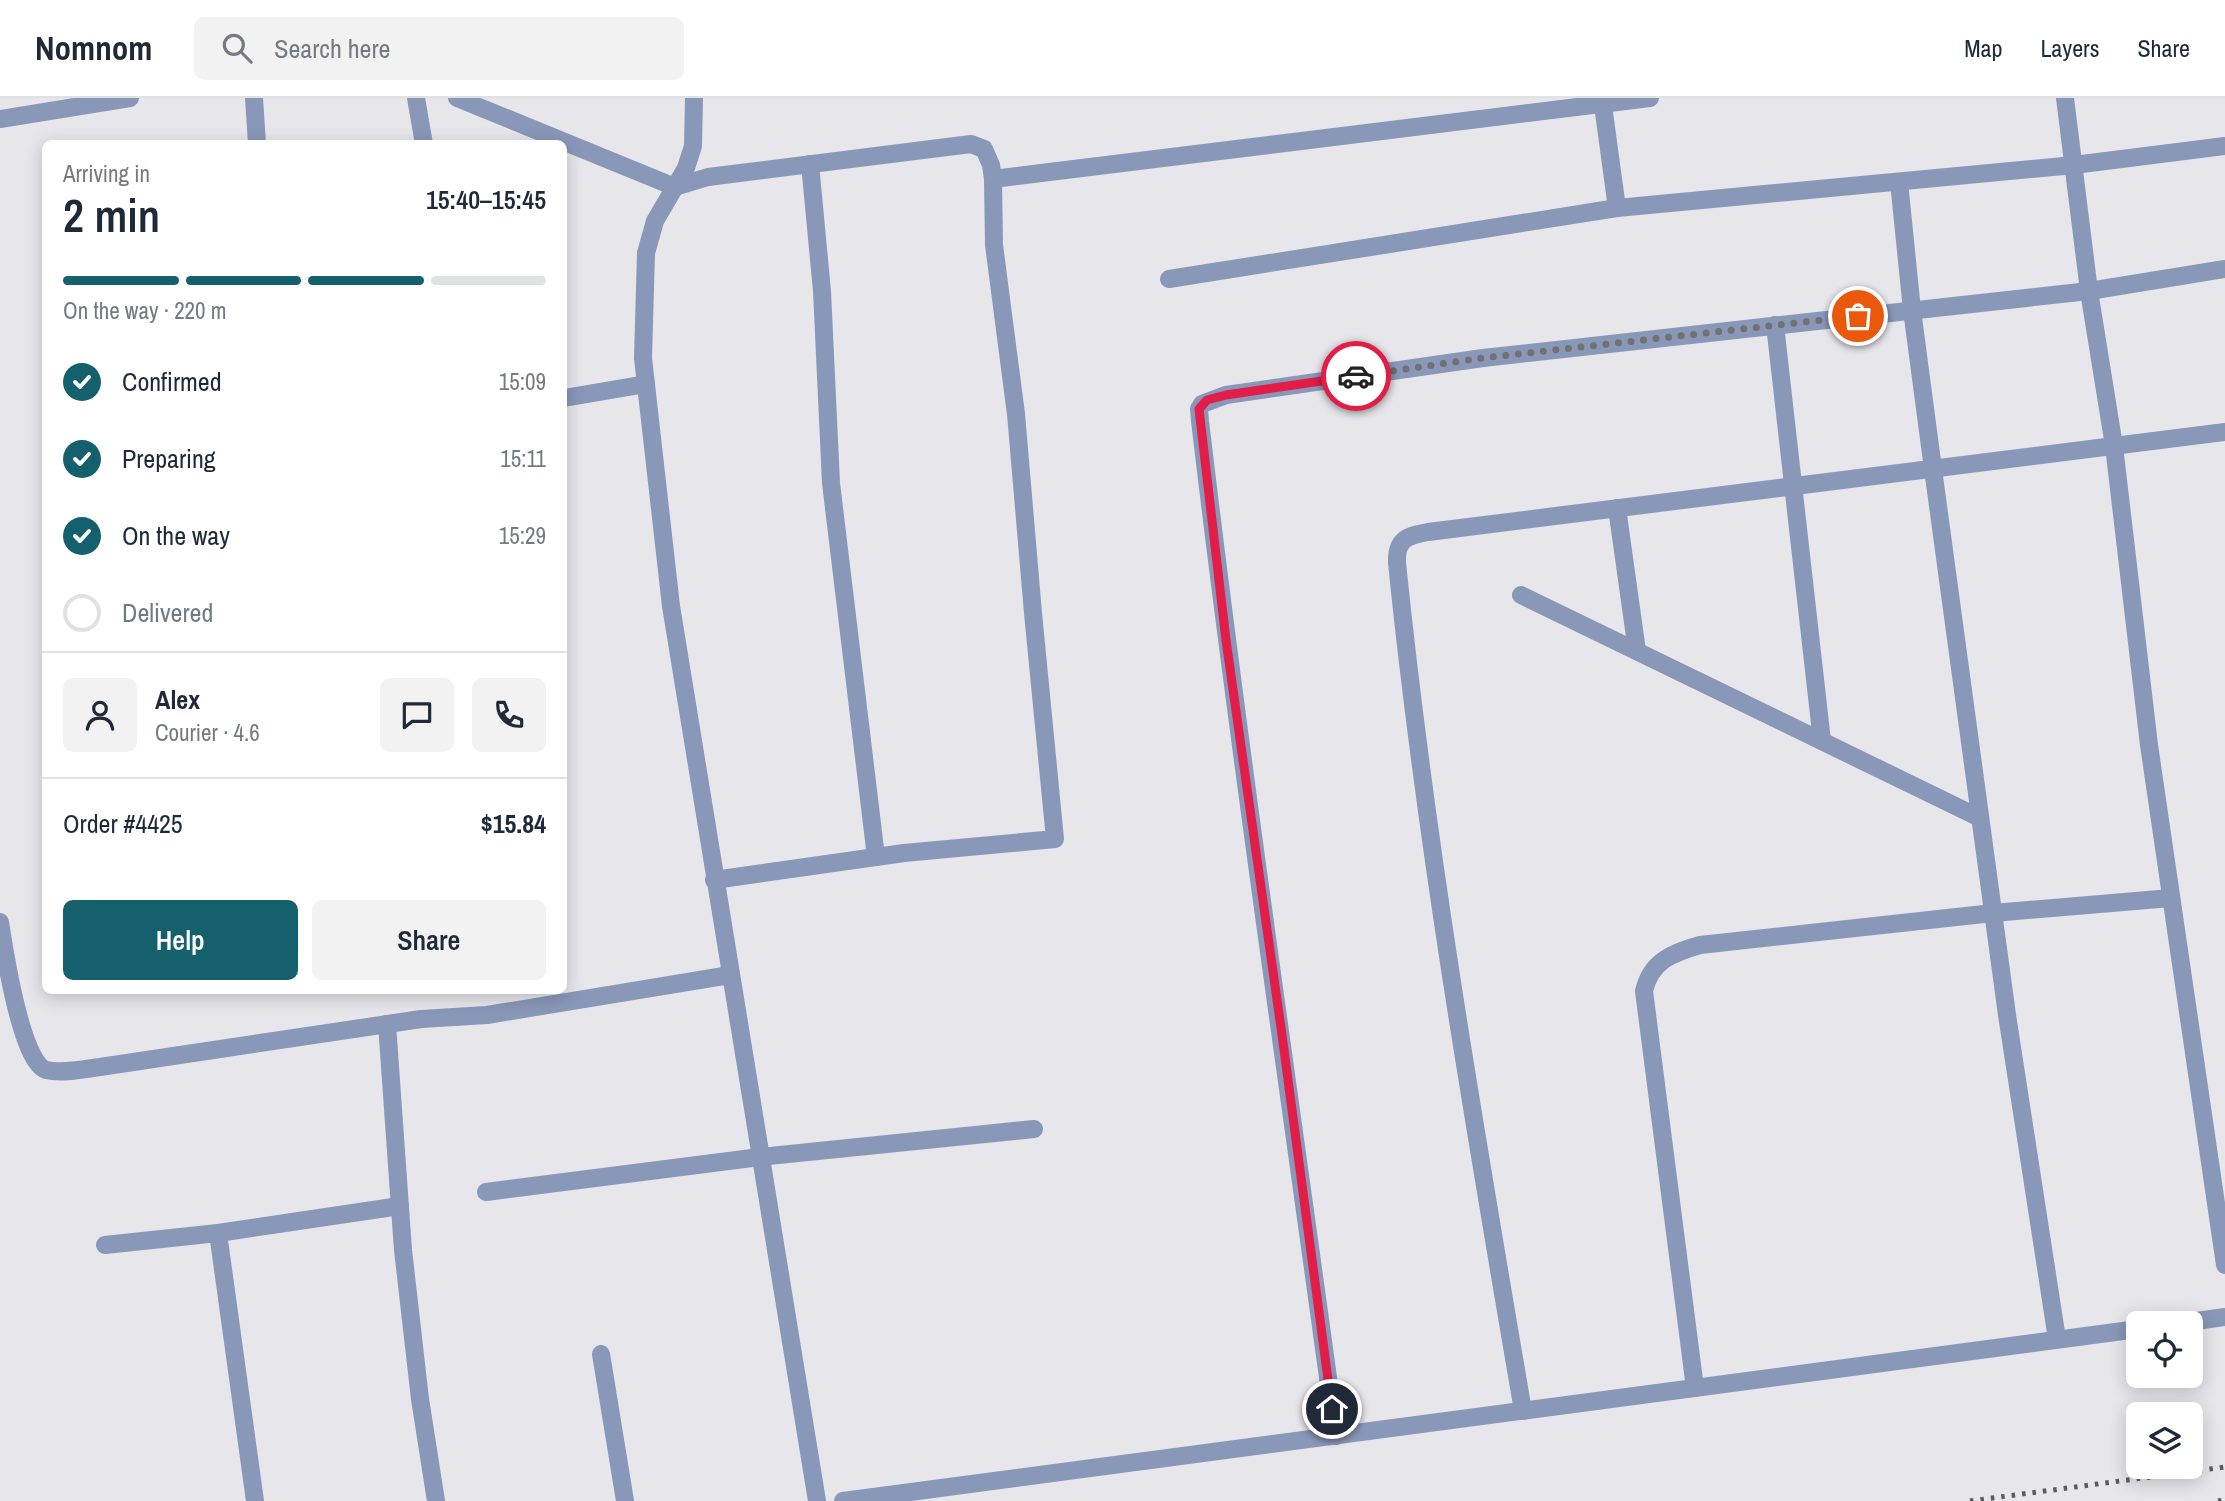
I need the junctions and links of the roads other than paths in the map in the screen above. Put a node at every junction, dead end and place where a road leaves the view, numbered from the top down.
1 (130, 98) edge
2 (254, 98) edge
3 (416, 98) edge
4 (457, 98) edge
5 (694, 98) edge
6 (1650, 98) edge
7 (2065, 98) edge
8 (1603, 101) edge
9 (0, 119) edge
10 (257, 140) edge
11 (423, 140) edge
12 (560, 140) edge
13 (567, 143) edge
14 (2225, 146) edge
15 (810, 164) junction
16 (2074, 165) junction
17 (993, 179) junction
18 (1899, 182) junction
19 (675, 187) junction
20 (1617, 208) junction
21 (2225, 269) edge
22 (1169, 279) dead end
23 (2089, 291) junction
24 (1912, 310) junction
25 (1775, 325) junction
26 (646, 384) junction
27 (567, 397) edge
28 (2225, 432) edge
29 (2114, 446) junction
30 (1933, 469) junction
31 (1795, 486) junction
32 (1617, 508) junction
33 (1521, 595) dead end
34 (1637, 651) junction
35 (1822, 741) junction
36 (1980, 818) junction
37 (876, 857) junction
38 (714, 880) junction
39 (2171, 898) junction
40 (1993, 913) junction
41 (0, 922) edge
42 (730, 975) junction
43 (387, 1024) junction
44 (1034, 1129) dead end
45 (760, 1157) junction
46 (486, 1192) dead end
47 (400, 1206) junction
48 (218, 1233) junction
49 (105, 1245) dead end
50 (2225, 1265) edge
51 (2225, 1317) edge
52 (2203, 1320) edge
53 (2126, 1330) edge
54 (2057, 1339) junction
55 (601, 1354) dead end
56 (1695, 1388) junction
57 (1523, 1411) junction
58 (1336, 1436) junction
59 (255, 1501) edge
60 (436, 1501) edge
61 (625, 1501) edge
62 (817, 1501) edge
63 (842, 1501) edge

1 - 9 street
2 - 10 street
3 - 11 street
4 - 12 street
5 - 19 street
6 - 8 street
7 - 16 street
8 - 17 street
8 - 20 street
13 - 19 street
14 - 16 street
15 - 17 street
15 - 19 street
15 - 37 street
16 - 18 street
16 - 23 street
17 - 37 street
18 - 20 street
18 - 24 street
19 - 26 street
20 - 22 street
21 - 23 street
23 - 24 street
23 - 29 street
24 - 25 street
24 - 30 street
25 - 31 street
25 - 58 street
26 - 27 street
26 - 38 street
28 - 29 street
29 - 30 street
29 - 39 street
30 - 31 street
30 - 36 street
31 - 32 street
31 - 35 street
32 - 34 street
32 - 57 street
33 - 34 street
34 - 35 street
35 - 36 street
36 - 40 street
37 - 38 street
38 - 42 street
39 - 40 street
39 - 50 street
40 - 54 street
40 - 56 street
41 - 43 street
42 - 43 street
42 - 45 street
43 - 47 street
44 - 45 street
45 - 46 street
45 - 62 street
47 - 48 street
47 - 60 street
48 - 49 street
48 - 59 street
51 - 52 street
53 - 54 street
54 - 56 street
55 - 61 street
56 - 57 street
57 - 58 street
58 - 63 street

